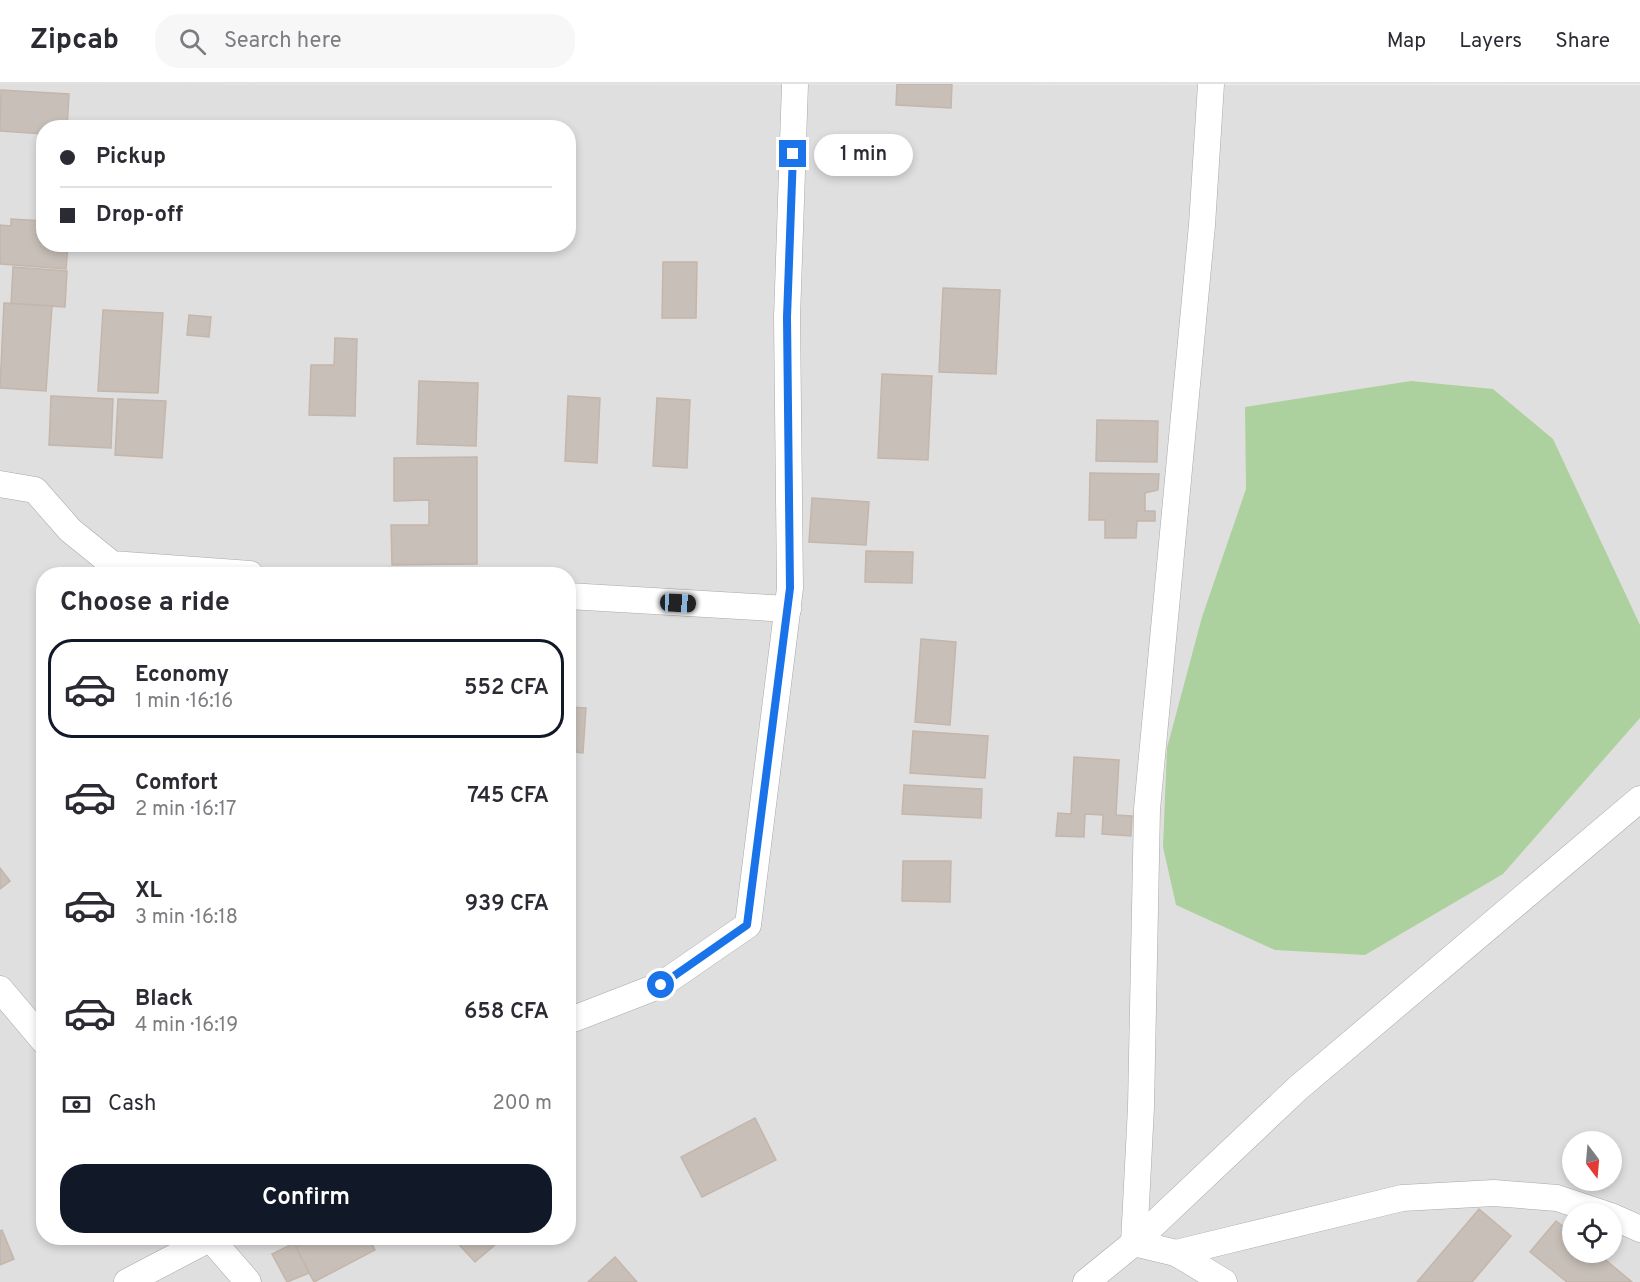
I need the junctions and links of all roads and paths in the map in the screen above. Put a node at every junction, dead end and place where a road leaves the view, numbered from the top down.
1 (795, 84) edge
2 (1211, 84) edge
3 (0, 484) edge
4 (113, 567) edge
5 (576, 596) edge
6 (788, 609) junction
7 (1640, 800) edge
8 (0, 989) edge
9 (576, 1018) edge
10 (36, 1032) edge
11 (1572, 1203) edge
12 (1622, 1221) edge
13 (1640, 1229) edge
14 (1134, 1243) junction
15 (197, 1245) edge
16 (216, 1245) edge
17 (1176, 1253) junction
18 (127, 1282) edge
19 (248, 1282) edge
20 (1086, 1282) edge
21 (1224, 1282) edge

1 - 6 street
2 - 14 street
3 - 4 street
5 - 6 street
6 - 9 street
7 - 14 street
8 - 10 street
11 - 17 street
12 - 13 street
14 - 17 street
14 - 20 street
15 - 18 street
16 - 19 street
17 - 21 street

